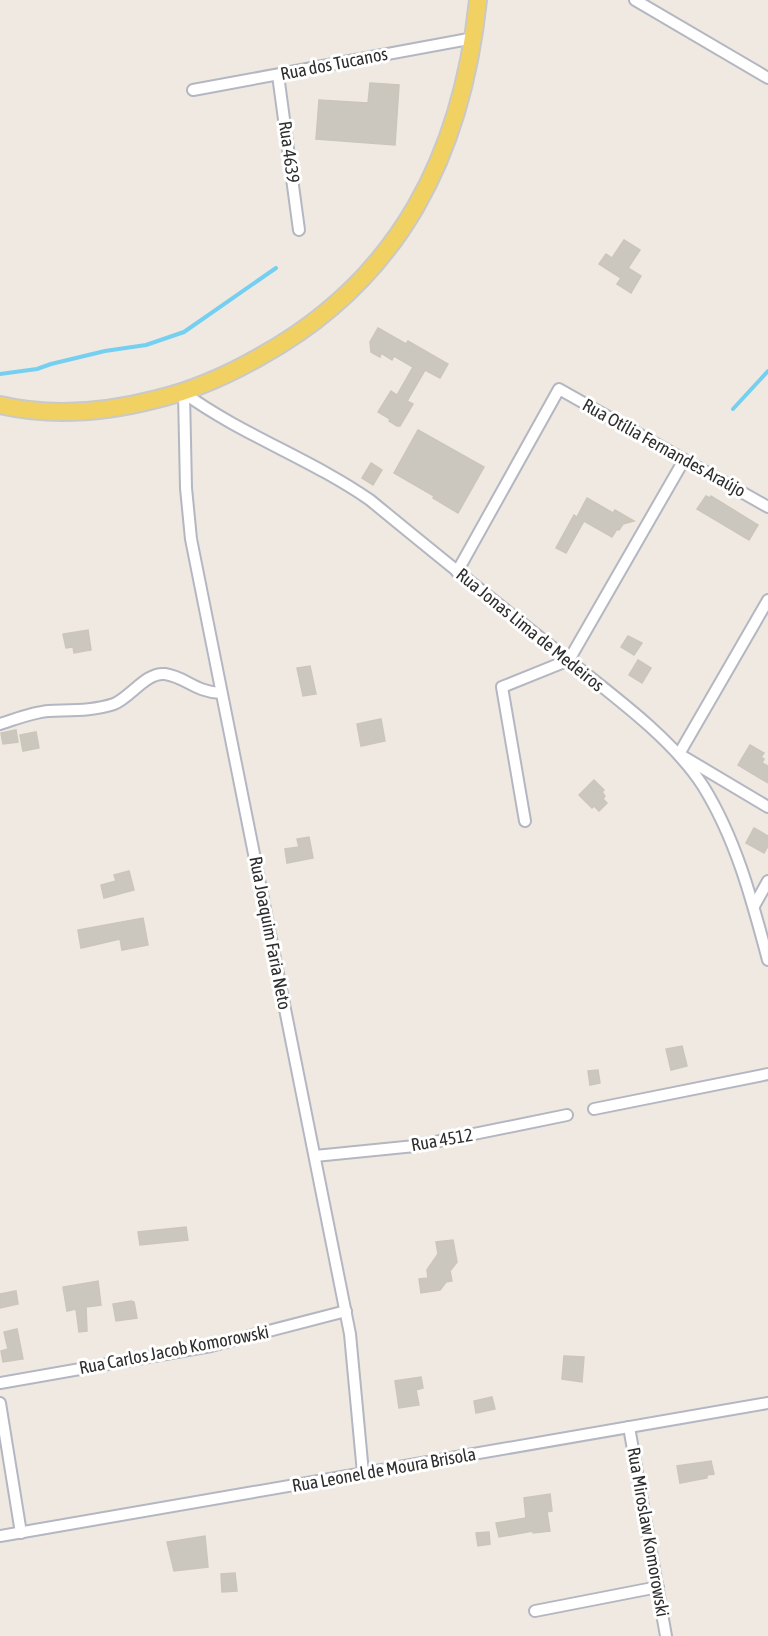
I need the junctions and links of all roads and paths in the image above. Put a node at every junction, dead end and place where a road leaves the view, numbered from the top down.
1 (478, 0) edge
2 (635, 0) edge
3 (474, 38) junction
4 (278, 75) junction
5 (768, 78) edge
6 (193, 90) dead end
7 (299, 230) dead end
8 (184, 393) junction
9 (0, 405) edge
10 (684, 460) junction
11 (768, 507) edge
12 (457, 572) junction
13 (768, 600) edge
14 (569, 660) junction
15 (221, 693) junction
16 (0, 724) edge
17 (679, 754) junction
18 (768, 807) edge
19 (525, 821) dead end
20 (768, 881) edge
21 (754, 906) junction
22 (768, 960) edge
23 (768, 1074) edge
24 (594, 1109) dead end
25 (567, 1115) dead end
26 (315, 1156) junction
27 (346, 1311) junction
28 (0, 1383) edge
29 (0, 1403) edge
30 (768, 1403) edge
31 (629, 1427) junction
32 (363, 1473) junction
33 (21, 1533) junction
34 (0, 1536) edge
35 (658, 1587) junction
36 (535, 1611) dead end
37 (666, 1636) edge

1 - 3 main road
2 - 5 street
3 - 4 street, Rua dos Tucanos
3 - 8 main road
4 - 6 street, Rua dos Tucanos
4 - 7 street, Rua 4639
8 - 9 main road
8 - 12 street, Rua Jonas Lima de Medeiros
8 - 15 street, Rua Joaquim Faria Neto
10 - 11 street, Rua Otília Fernandes Araújo
10 - 12 street, Rua Otília Fernandes Araújo
10 - 14 street
12 - 14 street, Rua Jonas Lima de Medeiros
13 - 17 street
14 - 17 street, Rua Jonas Lima de Medeiros
14 - 19 street
15 - 16 street
15 - 26 street, Rua Joaquim Faria Neto
17 - 18 street
17 - 21 street, Rua Jonas Lima de Medeiros
20 - 21 street
21 - 22 street, Rua Jonas Lima de Medeiros
23 - 24 street
25 - 26 street, Rua 4512
26 - 27 street, Rua Joaquim Faria Neto
27 - 28 street, Rua Carlos Jacob Komorowski
27 - 32 street, Rua Joaquim Faria Neto
29 - 33 street
30 - 31 street, Rua Leonel de Moura Brisola
31 - 32 street, Rua Leonel de Moura Brisola
31 - 35 street, Rua Miroslaw Komorowski
32 - 33 street, Rua Leonel de Moura Brisola
33 - 34 street, Rua Leonel de Moura Brisola
35 - 36 street
35 - 37 street, Rua Miroslaw Komorowski

